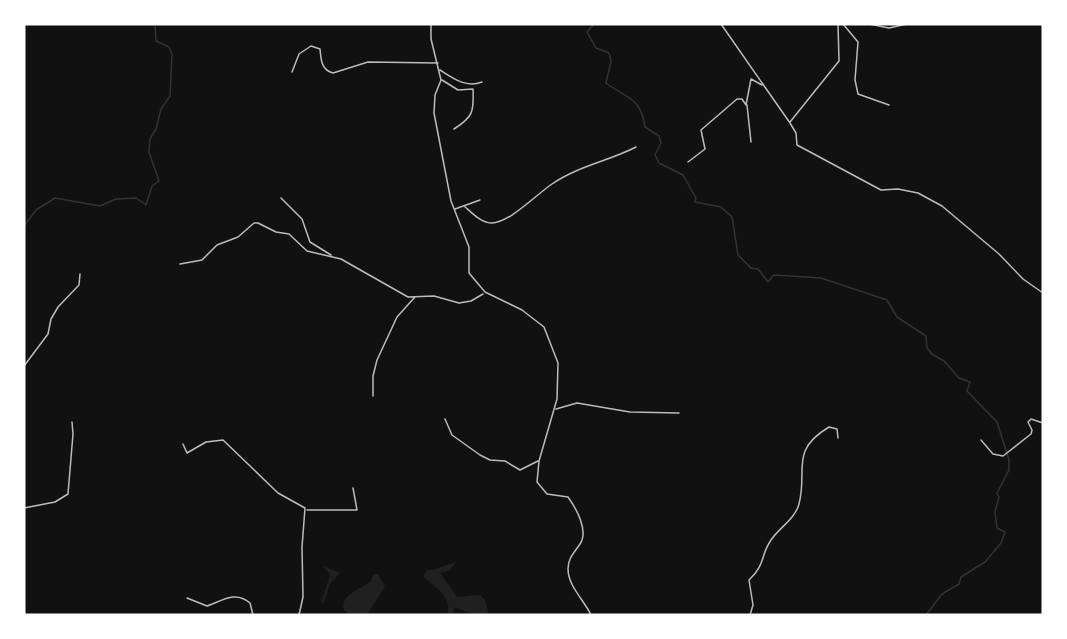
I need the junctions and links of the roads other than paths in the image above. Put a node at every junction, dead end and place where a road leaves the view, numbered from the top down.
1 (431, 24) edge
2 (721, 24) edge
3 (838, 24) edge
4 (843, 24) edge
5 (868, 24) edge
6 (908, 24) edge
7 (438, 63) junction
8 (440, 70) junction
9 (292, 72) dead end
10 (441, 80) junction
11 (482, 81) dead end
12 (763, 85) junction
13 (746, 104) junction
14 (889, 105) dead end
15 (790, 123) junction
16 (454, 129) dead end
17 (751, 142) dead end
18 (636, 147) dead end
19 (688, 162) dead end
20 (281, 198) dead end
21 (480, 200) dead end
22 (464, 206) junction
23 (454, 209) junction
24 (332, 256) junction
25 (180, 264) dead end
26 (80, 274) dead end
27 (484, 292) junction
28 (1043, 293) edge
29 (416, 297) junction
30 (24, 366) edge
31 (373, 396) dead end
32 (555, 409) junction
33 (679, 413) dead end
34 (445, 419) dead end
35 (72, 422) dead end
36 (1043, 423) edge
37 (838, 438) dead end
38 (981, 440) dead end
39 (183, 444) dead end
40 (539, 461) junction
41 (353, 488) dead end
42 (24, 508) edge
43 (306, 511) junction
44 (188, 598) dead end
45 (253, 615) edge
46 (299, 615) edge
47 (591, 615) edge
48 (750, 615) edge

1 - 7 street
2 - 12 street
3 - 15 street
4 - 14 street
5 - 6 street
7 - 8 street
7 - 9 street
8 - 10 street
8 - 11 street
10 - 16 street
10 - 23 street
12 - 13 street
12 - 15 street
13 - 17 street
13 - 19 street
15 - 28 street
18 - 22 street
20 - 24 street
21 - 22 street
22 - 23 street
23 - 27 street
24 - 25 street
24 - 29 street
26 - 30 street
27 - 29 street
27 - 32 street
29 - 31 street
32 - 33 street
32 - 40 street
34 - 40 street
35 - 42 street
36 - 38 street
37 - 48 street
39 - 43 street
40 - 47 street
41 - 43 street
43 - 46 street
44 - 45 street

